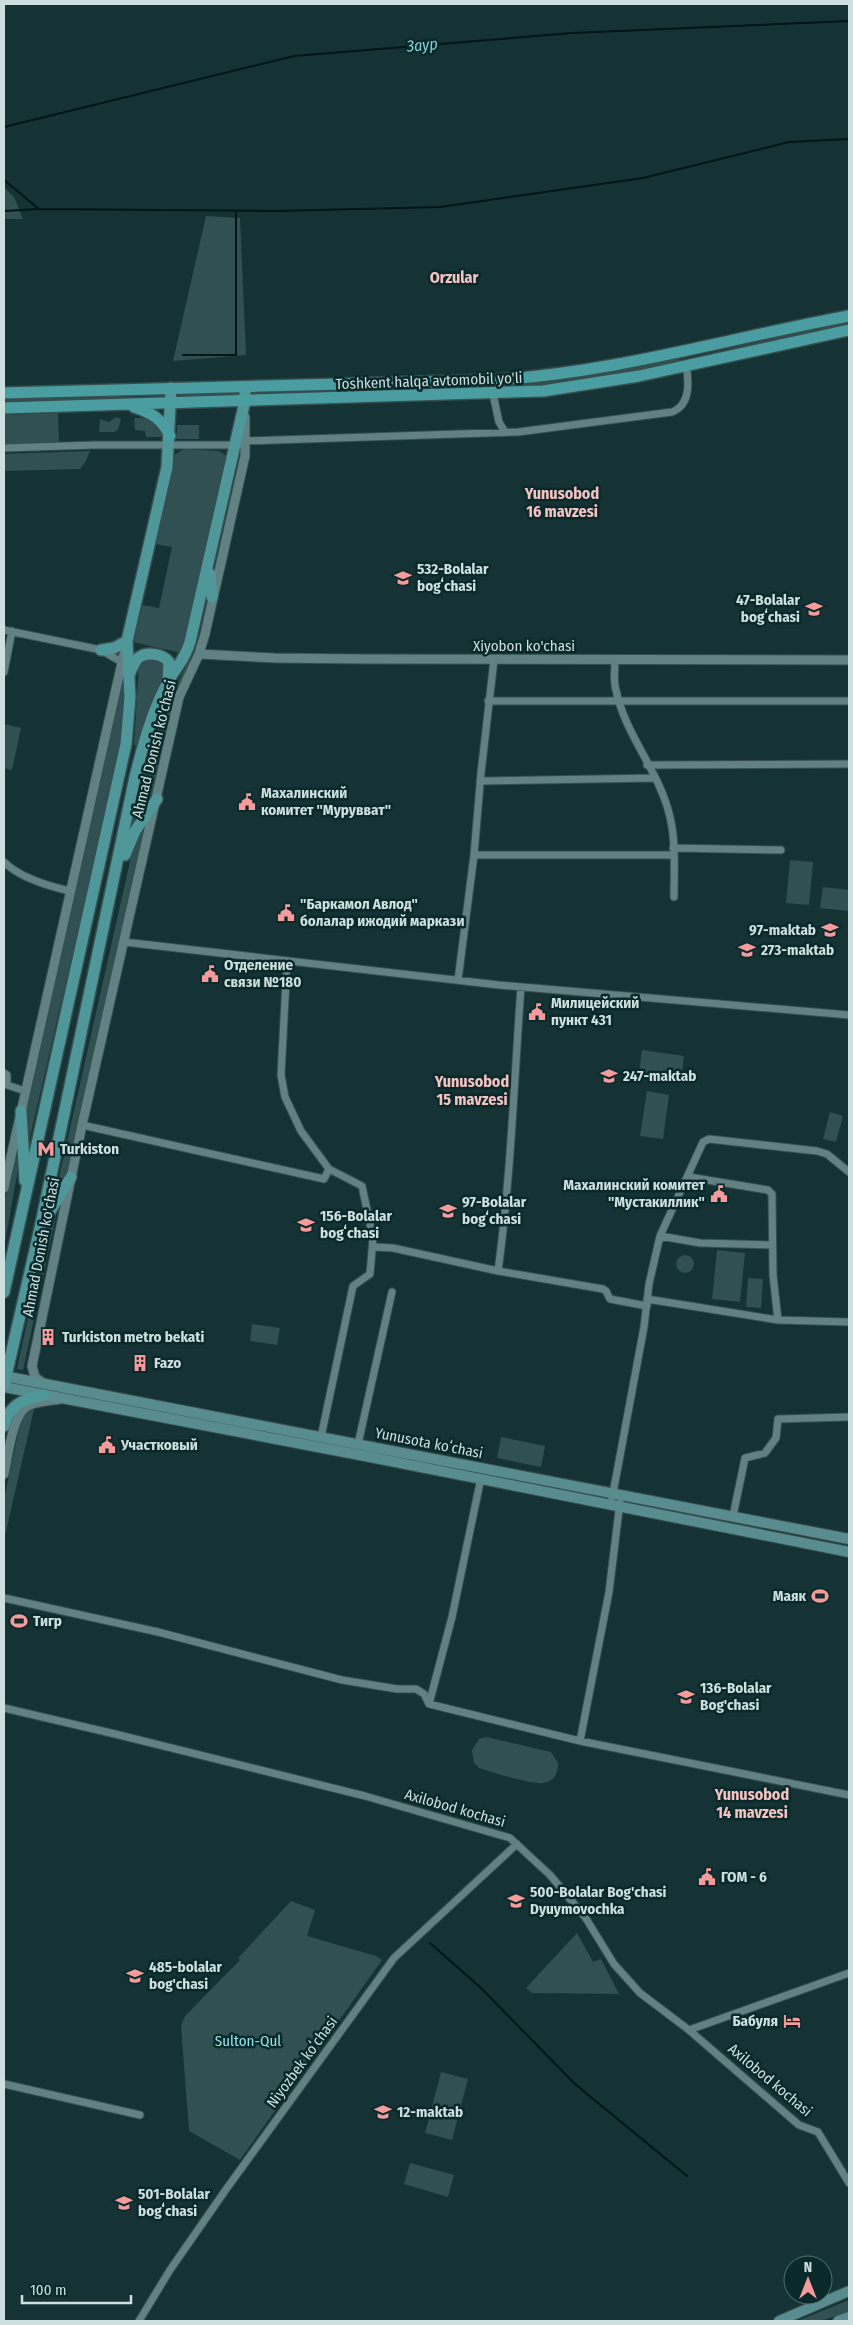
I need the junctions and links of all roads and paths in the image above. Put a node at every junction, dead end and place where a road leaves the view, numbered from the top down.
1 (849, 316) edge
2 (849, 330) edge
3 (684, 352) junction
4 (686, 365) junction
5 (245, 386) junction
6 (171, 388) junction
7 (4, 393) edge
8 (493, 394) junction
9 (245, 401) junction
10 (170, 404) junction
11 (128, 405) junction
12 (4, 408) edge
13 (505, 432) junction
14 (170, 441) junction
15 (242, 443) junction
16 (4, 448) edge
17 (209, 565) junction
18 (212, 597) junction
19 (4, 630) edge
20 (12, 631) junction
21 (127, 641) junction
22 (100, 650) junction
23 (200, 654) junction
24 (494, 660) junction
25 (615, 660) junction
26 (849, 660) edge
27 (127, 668) junction
28 (4, 672) edge
29 (168, 681) junction
30 (488, 701) junction
31 (618, 702) junction
32 (849, 702) edge
33 (849, 764) edge
34 (647, 765) junction
35 (655, 778) junction
36 (480, 781) junction
37 (156, 799) junction
38 (781, 850) dead end
39 (674, 852) junction
40 (474, 855) junction
41 (4, 862) edge
42 (115, 877) junction
43 (70, 891) junction
44 (674, 897) dead end
45 (124, 942) junction
46 (287, 962) junction
47 (458, 980) junction
48 (521, 986) junction
49 (849, 1015) edge
50 (4, 1073) edge
51 (25, 1091) junction
52 (21, 1111) junction
53 (82, 1124) junction
54 (329, 1169) junction
55 (849, 1172) edge
56 (71, 1177) junction
57 (689, 1177) junction
58 (4, 1188) edge
59 (26, 1195) junction
60 (40, 1228) junction
61 (660, 1236) junction
62 (772, 1245) junction
63 (374, 1247) junction
64 (498, 1270) junction
65 (6, 1278) edge
66 (4, 1292) edge
67 (392, 1292) dead end
68 (647, 1302) junction
69 (778, 1320) junction
70 (849, 1322) edge
71 (4, 1381) edge
72 (45, 1390) junction
73 (64, 1399) junction
74 (849, 1417) edge
75 (4, 1426) edge
76 (322, 1437) junction
77 (358, 1444) junction
78 (4, 1474) edge
79 (481, 1478) junction
80 (618, 1494) junction
81 (616, 1505) junction
82 (733, 1516) junction
83 (849, 1539) edge
84 (849, 1552) edge
85 (4, 1598) edge
86 (429, 1704) junction
87 (4, 1708) edge
88 (580, 1741) junction
89 (849, 1795) edge
90 (517, 1844) junction
91 (849, 1972) edge
92 (689, 2030) junction
93 (4, 2084) edge
94 (140, 2115) dead end
95 (849, 2183) edge
96 (849, 2291) edge
97 (849, 2317) edge
98 (139, 2321) edge
99 (780, 2321) edge
100 (838, 2321) edge

1 - 3 highway, Toshkent halqa avtomobil yo'li
2 - 4 highway, Toshkent halqa avtomobil yo'li
3 - 4 highway
3 - 5 highway, Toshkent halqa avtomobil yo'li
4 - 8 highway, Toshkent halqa avtomobil yo'li
4 - 13 street
5 - 6 highway, Toshkent halqa avtomobil yo'li
5 - 9 main road, Ahmad Donish ko'chasi
6 - 7 highway, Toshkent halqa avtomobil yo'li
6 - 10 main road, Ahmad Donish ko'chasi
8 - 9 highway, Toshkent halqa avtomobil yo'li
8 - 13 street
9 - 10 highway, Toshkent halqa avtomobil yo'li
9 - 15 main road, Ahmad Donish ko'chasi
10 - 11 highway, Toshkent halqa avtomobil yo'li
10 - 14 main road, Ahmad Donish ko'chasi
11 - 12 highway, Toshkent halqa avtomobil yo'li
11 - 14 highway
13 - 15 street
14 - 15 street
14 - 16 street
14 - 21 main road, Ahmad Donish ko'chasi
15 - 17 main road, Ahmad Donish ko'chasi
15 - 18 street, Ahmad Donish ko'chasi
17 - 18 main road
17 - 29 main road, Ahmad Donish ko'chasi
18 - 23 street, Ahmad Donish ko'chasi
19 - 20 street
20 - 22 street
20 - 28 street
21 - 22 main road
21 - 27 main road, Ahmad Donish ko'chasi
22 - 27 street
23 - 24 street, Xiyobon ko'chasi
23 - 37 street, Ahmad Donish ko'chasi
24 - 25 street, Xiyobon ko'chasi
24 - 30 street
25 - 26 street, Xiyobon ko'chasi
25 - 31 street
27 - 29 main road, Ahmad Donish ko'chasi
27 - 43 street, Ahmad Donish ko'chasi
27 - 59 main road, Ahmad Donish ko'chasi
29 - 42 main road, Ahmad Donish ko'chasi
30 - 31 street
30 - 36 street
31 - 32 street
31 - 34 street
33 - 34 street
34 - 35 street
35 - 36 street
35 - 39 street
36 - 40 street
37 - 42 main road
37 - 45 street, Ahmad Donish ko'chasi
38 - 39 street
39 - 40 street
39 - 44 street
40 - 47 street
41 - 43 street
42 - 60 main road, Ahmad Donish ko'chasi
43 - 51 street, Ahmad Donish ko'chasi
45 - 46 street
45 - 53 street, Ahmad Donish ko'chasi
46 - 47 street
46 - 54 street
47 - 48 street
48 - 49 street
48 - 64 street
50 - 51 street
51 - 52 street, Ahmad Donish ko'chasi
52 - 58 street, Ahmad Donish ko'chasi
52 - 59 main road
53 - 54 street
53 - 56 street, Ahmad Donish ko'chasi
54 - 63 street
55 - 57 street
56 - 60 main road
56 - 72 street, Ahmad Donish ko'chasi
57 - 61 street
57 - 62 street
59 - 65 main road, Ahmad Donish ko'chasi
60 - 71 main road, Ahmad Donish ko'chasi
61 - 62 street
61 - 68 street
62 - 69 street
63 - 64 street
63 - 76 street
64 - 68 street
65 - 66 main road, Ahmad Donish ko'chasi
67 - 77 street
68 - 69 street
68 - 80 street
69 - 70 street
71 - 72 main road, Yunusota koʻchasi
72 - 73 main road, Yunusota koʻchasi
72 - 75 main road
72 - 76 main road, Yunusota koʻchasi
73 - 78 street
73 - 79 main road, Yunusota koʻchasi
74 - 82 street
76 - 77 main road, Yunusota koʻchasi
77 - 80 main road, Yunusota koʻchasi
79 - 81 main road, Yunusota koʻchasi
79 - 86 street
80 - 81 street
80 - 82 main road, Yunusota koʻchasi
81 - 84 main road, Yunusota koʻchasi
81 - 88 street
82 - 83 main road, Yunusota koʻchasi
85 - 86 street
86 - 88 street
87 - 90 street, Axilobod kochasi
88 - 89 street
90 - 92 street, Axilobod kochasi
90 - 98 street, Niyozbek koʻchasi
91 - 92 street
92 - 95 street, Axilobod kochasi
93 - 94 street
96 - 99 main road
97 - 100 main road

